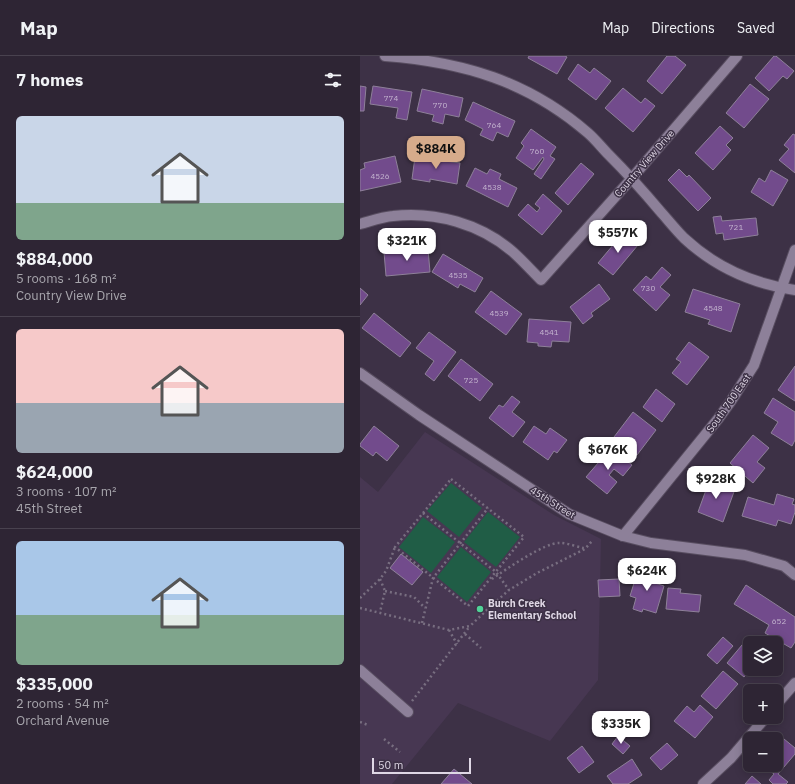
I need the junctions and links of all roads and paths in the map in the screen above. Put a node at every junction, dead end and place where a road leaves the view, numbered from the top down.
1 (385, 56) edge
2 (737, 56) edge
3 (632, 178) junction
4 (360, 224) edge
5 (795, 250) edge
6 (781, 288) junction
7 (795, 290) edge
8 (360, 373) edge
9 (488, 508) junction
10 (423, 513) junction
11 (623, 536) junction
12 (592, 542) dead end
13 (460, 543) junction
14 (395, 547) junction
15 (585, 549) junction
16 (497, 573) junction
17 (795, 575) edge
18 (433, 578) junction
19 (380, 579) junction
20 (509, 590) junction
21 (385, 591) junction
22 (360, 598) edge
23 (360, 608) edge
24 (425, 608) junction
25 (380, 612) junction
26 (422, 623) junction
27 (470, 626) junction
28 (449, 630) junction
29 (465, 634) junction
30 (458, 644) junction
31 (481, 648) dead end
32 (360, 670) edge
33 (795, 683) edge
34 (783, 697) edge
35 (412, 701) dead end
36 (408, 712) dead end
37 (360, 722) edge
38 (760, 724) edge
39 (368, 725) dead end
40 (384, 739) dead end
41 (400, 752) dead end
42 (703, 784) edge

1 - 3 street
2 - 3 street, Country View Drive
3 - 4 street, Country View Drive
3 - 6 street
5 - 6 street, South 700 East
6 - 7 street
6 - 11 street, South 700 East
8 - 11 street, 45th Street
9 - 10 path
9 - 13 path
9 - 16 path
10 - 13 path
10 - 14 path
11 - 17 street, 45th Street
12 - 15 path
13 - 16 path
13 - 18 path
14 - 18 path
14 - 19 path
15 - 16 path
15 - 20 path
16 - 18 path
16 - 20 path
18 - 24 path
19 - 21 path
19 - 22 path
20 - 27 path
21 - 24 path
21 - 25 path
23 - 25 path
24 - 26 path
25 - 26 path
26 - 28 path
27 - 28 path
27 - 29 path
28 - 30 path
29 - 30 path
29 - 31 path
30 - 35 path
32 - 36 street
33 - 34 street
37 - 39 path
38 - 42 street
40 - 41 path

